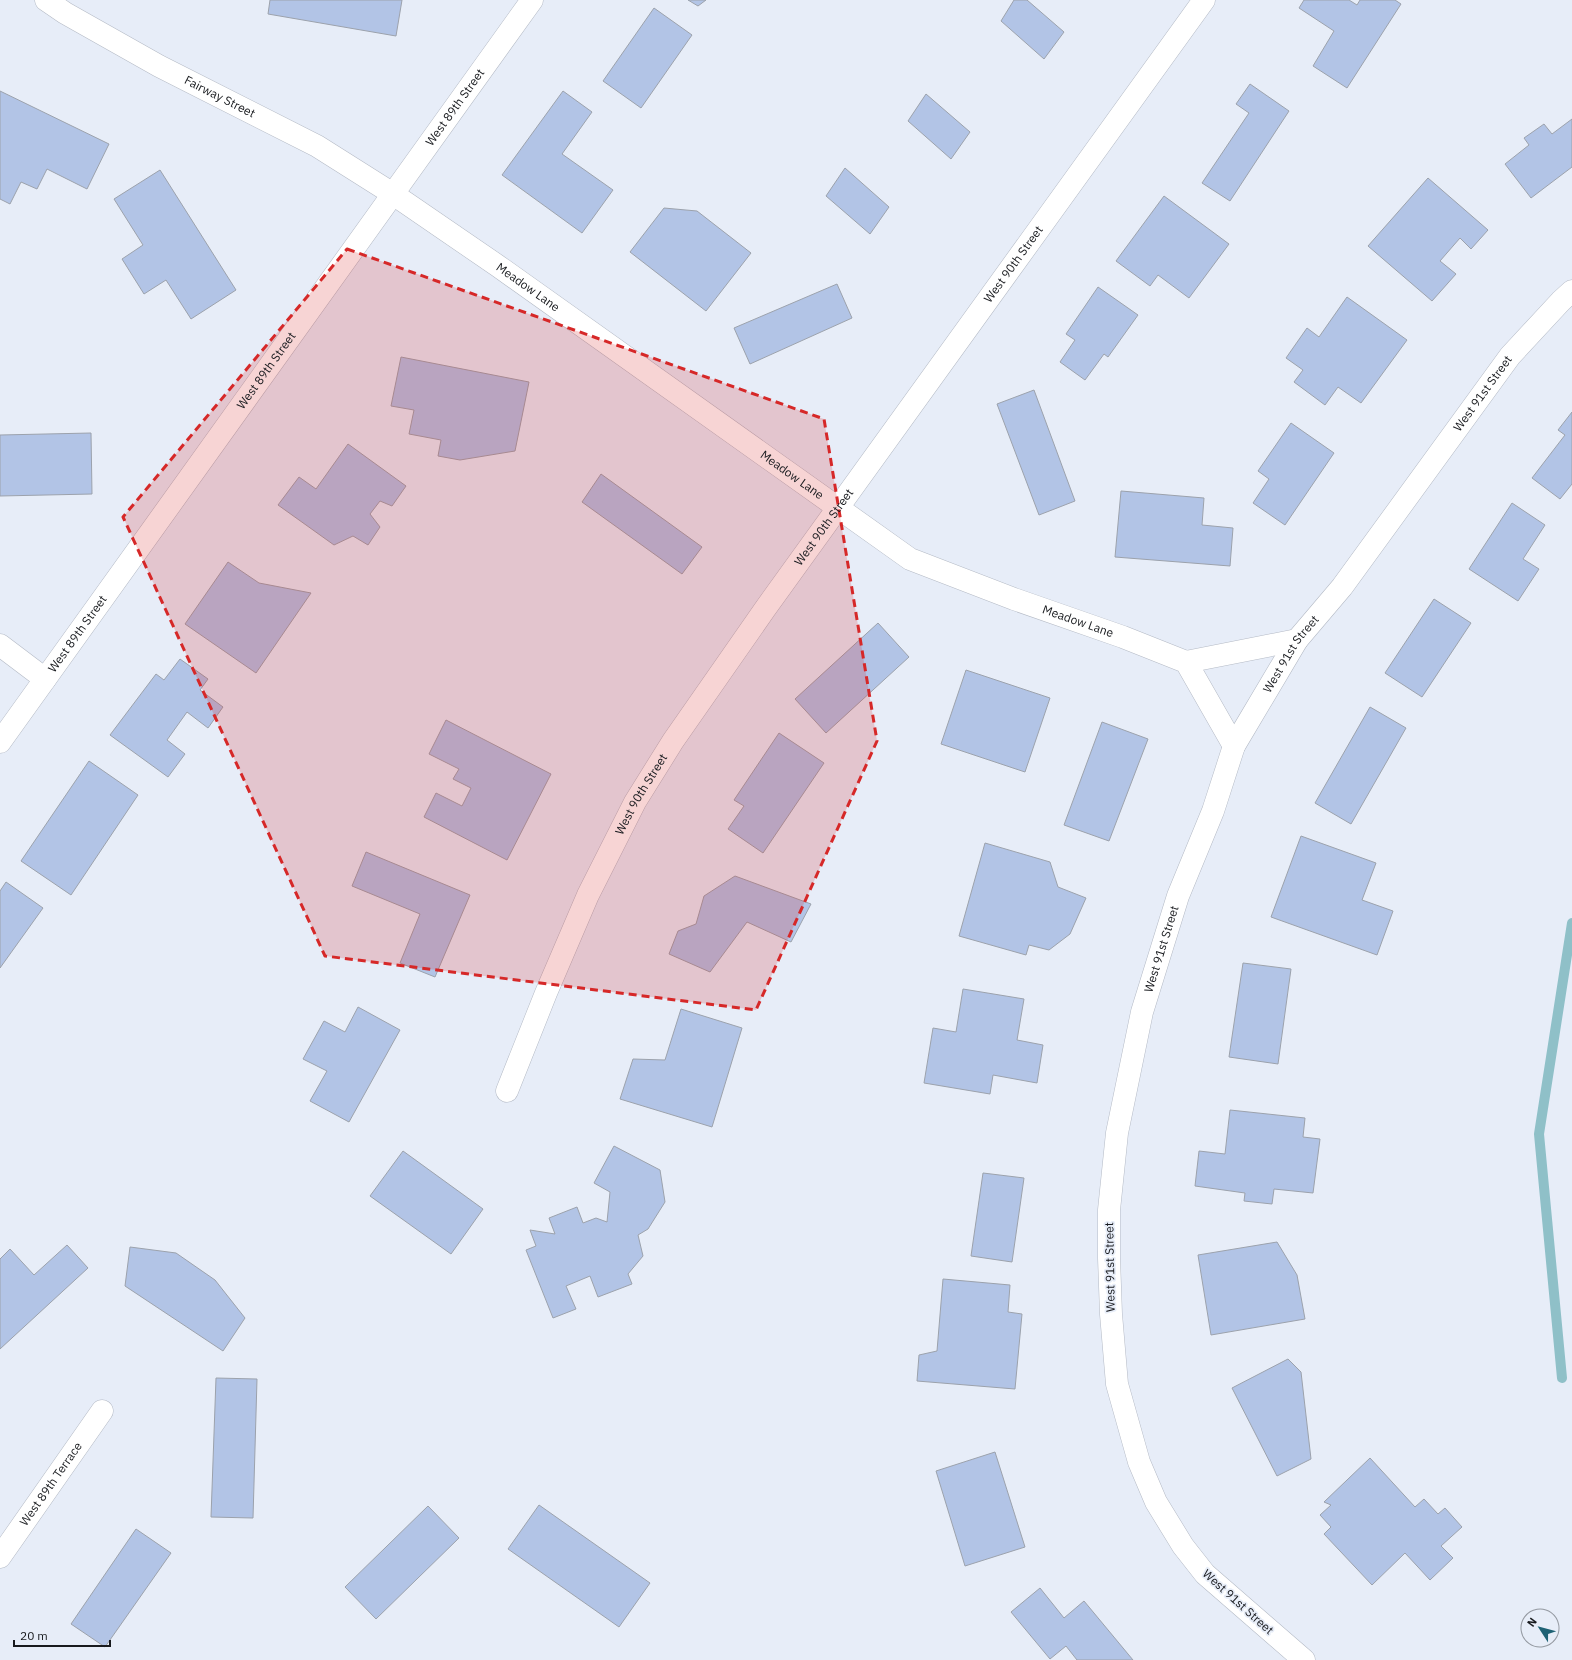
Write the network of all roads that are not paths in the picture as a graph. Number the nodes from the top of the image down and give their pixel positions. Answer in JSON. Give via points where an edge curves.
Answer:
{"nodes":[{"id":1,"x":46,"y":0,"type":"edge"},
{"id":2,"x":532,"y":0,"type":"edge"},
{"id":3,"x":1204,"y":0,"type":"edge"},
{"id":4,"x":393,"y":194,"type":"junction"},
{"id":5,"x":1572,"y":291,"type":"edge"},
{"id":6,"x":838,"y":508,"type":"junction"},
{"id":7,"x":1297,"y":640,"type":"junction"},
{"id":8,"x":0,"y":645,"type":"edge"},
{"id":9,"x":1186,"y":662,"type":"junction"},
{"id":10,"x":45,"y":679,"type":"junction"},
{"id":11,"x":0,"y":742,"type":"edge"},
{"id":12,"x":1234,"y":746,"type":"junction"},
{"id":13,"x":507,"y":1091,"type":"dead end"},
{"id":14,"x":102,"y":1411,"type":"dead end"},
{"id":15,"x":0,"y":1556,"type":"edge"},
{"id":16,"x":1304,"y":1660,"type":"edge"}],
"edges":[{"from":1,"to":4,"type":"street","name":"Fairway Street","via":[[159,66],[317,146]]},
{"from":2,"to":4,"type":"street","name":"West 89th Street"},
{"from":3,"to":6,"type":"street","name":"West 90th Street"},
{"from":4,"to":6,"type":"street","name":"Meadow Lane"},
{"from":4,"to":10,"type":"street","name":"West 89th Street"},
{"from":5,"to":7,"type":"street","name":"West 91st Street","via":[[1510,356],[1342,586]]},
{"from":6,"to":9,"type":"street","name":"Meadow Lane","via":[[910,559]]},
{"from":6,"to":13,"type":"street","name":"West 90th Street","via":[[673,741],[635,802],[588,895]]},
{"from":7,"to":9,"type":"street"},
{"from":7,"to":12,"type":"street","name":"West 91st Street"},
{"from":8,"to":10,"type":"street"},
{"from":9,"to":12,"type":"street"},
{"from":10,"to":11,"type":"street","name":"West 89th Street"},
{"from":12,"to":16,"type":"street","name":"West 91st Street","via":[[1212,811],[1178,896],[1142,1012],[1116,1140],[1109,1210],[1111,1314],[1118,1384],[1139,1462],[1156,1502],[1183,1546],[1205,1574]]},
{"from":14,"to":15,"type":"street","name":"West 89th Terrace"}]}
